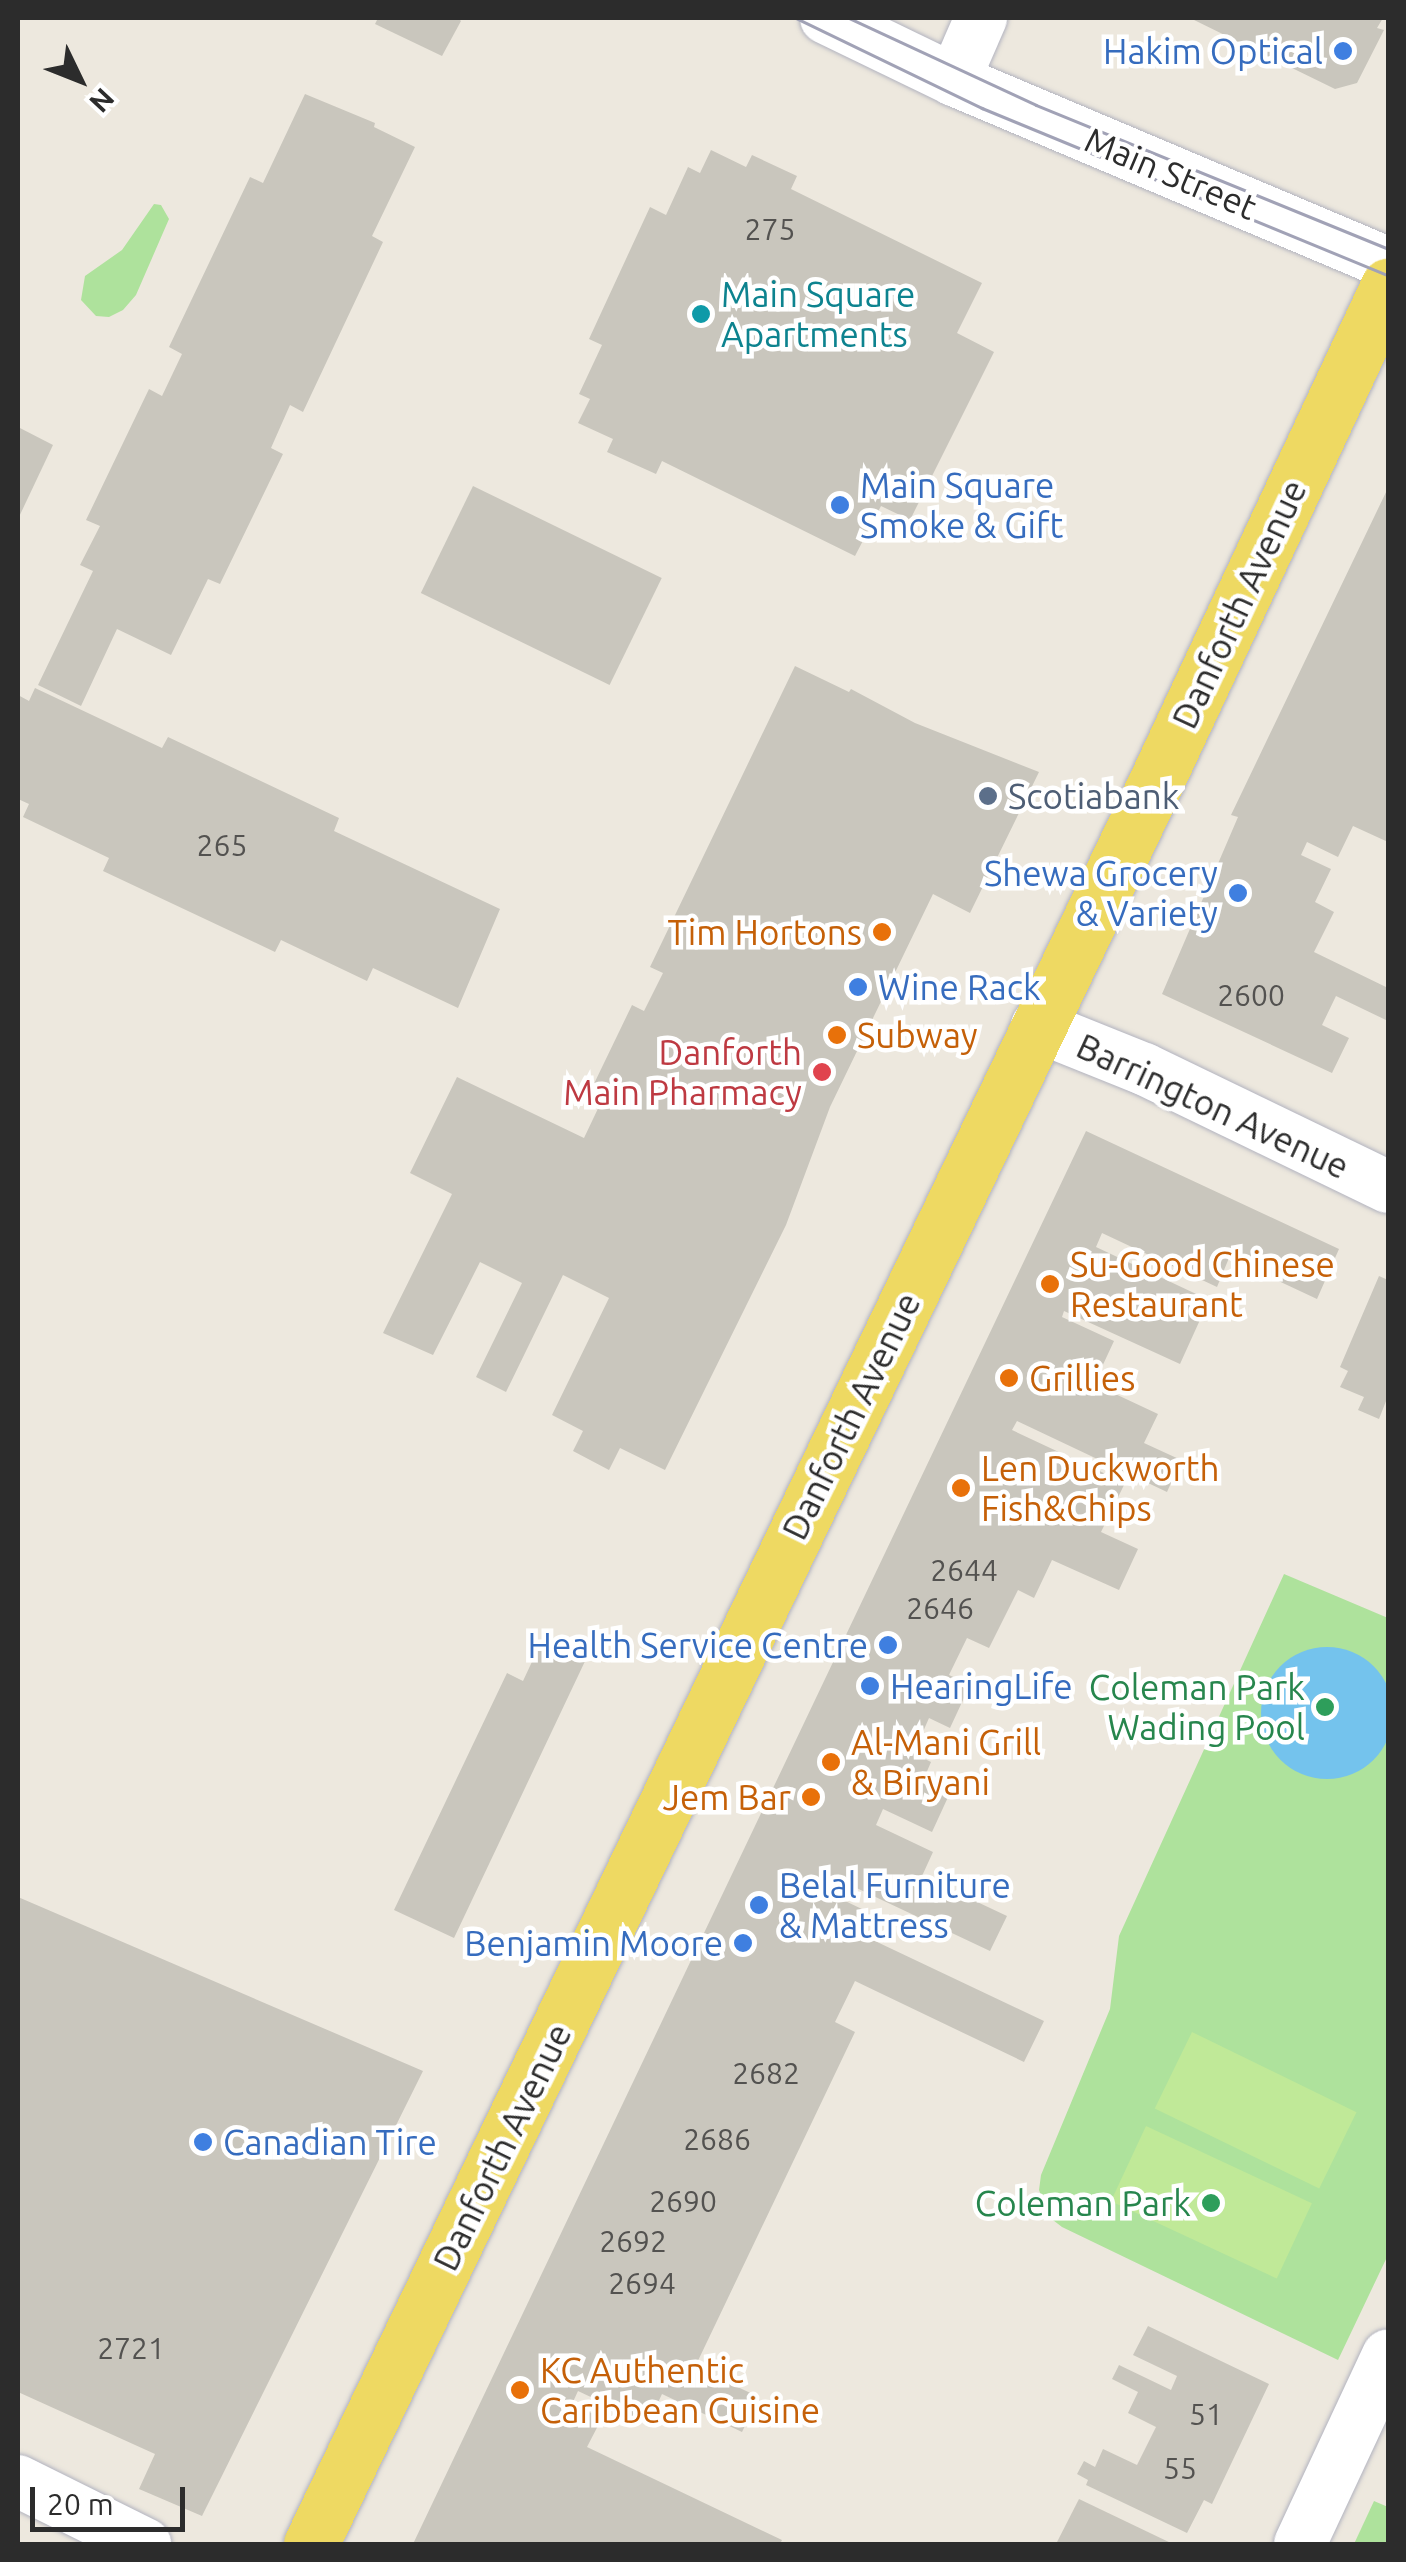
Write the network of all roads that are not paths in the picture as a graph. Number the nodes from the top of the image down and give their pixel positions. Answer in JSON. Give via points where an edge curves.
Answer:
{"nodes":[{"id":1,"x":826,"y":18,"type":"edge"},
{"id":2,"x":982,"y":18,"type":"edge"},
{"id":3,"x":954,"y":80,"type":"junction"},
{"id":4,"x":1388,"y":263,"type":"edge"},
{"id":5,"x":1388,"y":286,"type":"edge"},
{"id":6,"x":1038,"y":1026,"type":"junction"},
{"id":7,"x":1388,"y":1188,"type":"edge"},
{"id":8,"x":1388,"y":2355,"type":"edge"},
{"id":9,"x":18,"y":2481,"type":"edge"},
{"id":10,"x":145,"y":2544,"type":"edge"},
{"id":11,"x":310,"y":2544,"type":"edge"},
{"id":12,"x":1300,"y":2544,"type":"edge"}],
"edges":[{"from":1,"to":3,"type":"street","name":"Main Street"},
{"from":2,"to":3,"type":"street"},
{"from":3,"to":4,"type":"street","name":"Main Street"},
{"from":5,"to":6,"type":"main road","name":"Danforth Avenue"},
{"from":6,"to":7,"type":"street","name":"Barrington Avenue","via":[[1144,1069]]},
{"from":6,"to":11,"type":"main road","name":"Danforth Avenue"},
{"from":8,"to":12,"type":"street"},
{"from":9,"to":10,"type":"street"}]}
